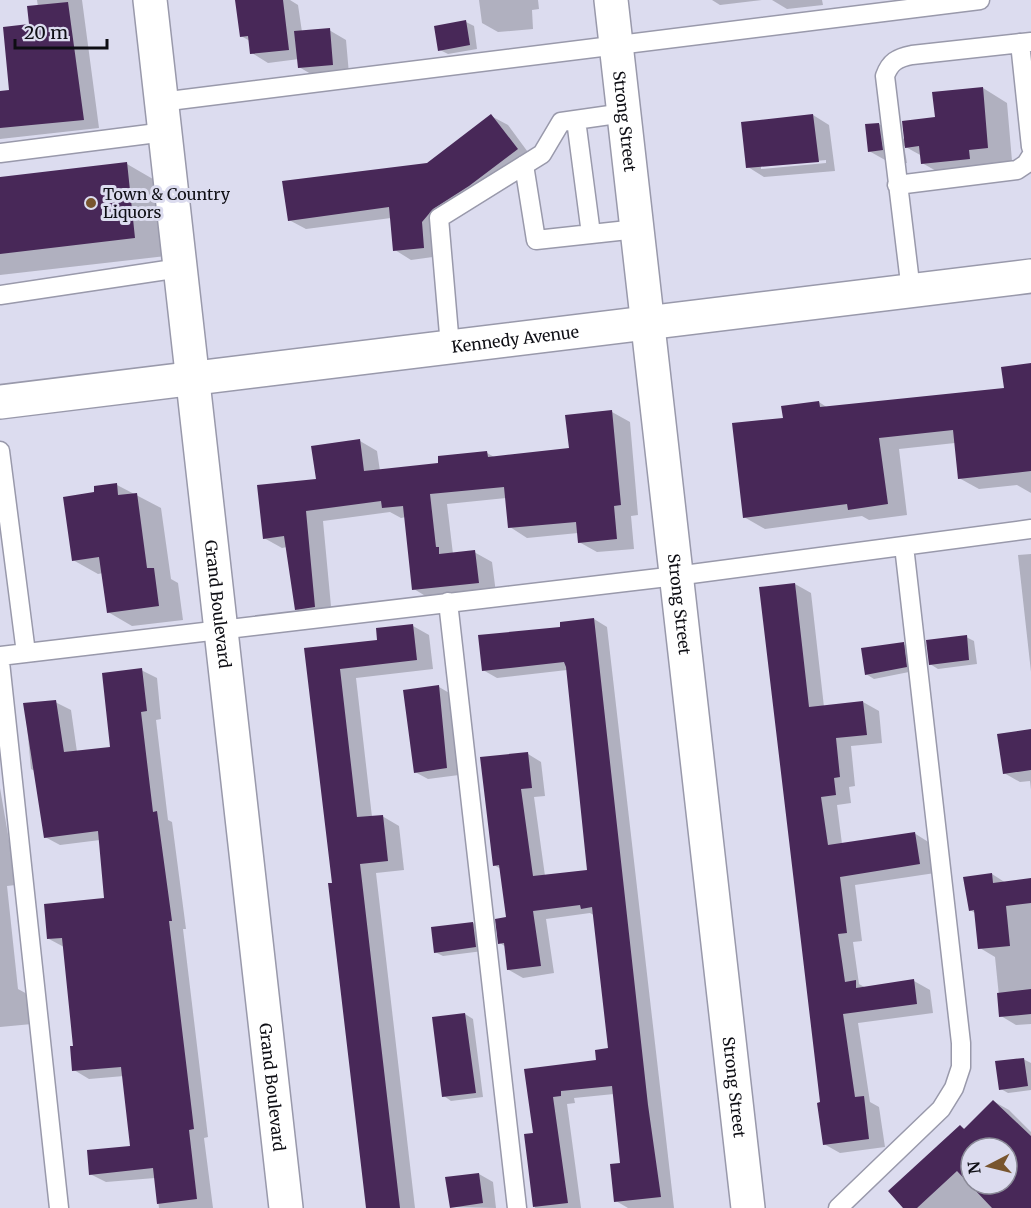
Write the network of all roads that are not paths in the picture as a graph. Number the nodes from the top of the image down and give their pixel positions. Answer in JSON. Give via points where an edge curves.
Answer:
{"nodes":[{"id":1,"x":150,"y":0,"type":"edge"},
{"id":2,"x":611,"y":0,"type":"edge"},
{"id":3,"x":980,"y":0,"type":"edge"},
{"id":4,"x":1026,"y":43,"type":"edge"},
{"id":5,"x":616,"y":44,"type":"junction"},
{"id":6,"x":624,"y":113,"type":"junction"},
{"id":7,"x":163,"y":117,"type":"junction"},
{"id":8,"x":576,"y":120,"type":"junction"},
{"id":9,"x":1031,"y":147,"type":"edge"},
{"id":10,"x":0,"y":153,"type":"edge"},
{"id":11,"x":1031,"y":156,"type":"edge"},
{"id":12,"x":524,"y":165,"type":"junction"},
{"id":13,"x":897,"y":185,"type":"junction"},
{"id":14,"x":637,"y":229,"type":"junction"},
{"id":15,"x":591,"y":234,"type":"junction"},
{"id":16,"x":180,"y":268,"type":"junction"},
{"id":17,"x":1031,"y":276,"type":"edge"},
{"id":18,"x":911,"y":291,"type":"junction"},
{"id":19,"x":0,"y":295,"type":"edge"},
{"id":20,"x":648,"y":322,"type":"junction"},
{"id":21,"x":450,"y":346,"type":"junction"},
{"id":22,"x":193,"y":378,"type":"junction"},
{"id":23,"x":0,"y":402,"type":"edge"},
{"id":24,"x":0,"y":452,"type":"edge"},
{"id":25,"x":1031,"y":529,"type":"edge"},
{"id":26,"x":904,"y":546,"type":"junction"},
{"id":27,"x":676,"y":576,"type":"junction"},
{"id":28,"x":448,"y":602,"type":"junction"},
{"id":29,"x":221,"y":628,"type":"junction"},
{"id":30,"x":26,"y":652,"type":"junction"},
{"id":31,"x":0,"y":656,"type":"edge"},
{"id":32,"x":0,"y":662,"type":"edge"},
{"id":33,"x":59,"y":1208,"type":"edge"},
{"id":34,"x":286,"y":1208,"type":"edge"},
{"id":35,"x":517,"y":1208,"type":"edge"},
{"id":36,"x":748,"y":1208,"type":"edge"},
{"id":37,"x":838,"y":1208,"type":"edge"}],
"edges":[{"from":1,"to":7,"type":"street","name":"Grand Boulevard"},
{"from":2,"to":5,"type":"street","name":"Strong Street"},
{"from":3,"to":5,"type":"lane"},
{"from":4,"to":9,"type":"lane"},
{"from":4,"to":13,"type":"lane","via":[[899,57],[889,65],[885,76]]},
{"from":5,"to":6,"type":"street","name":"Strong Street"},
{"from":5,"to":7,"type":"lane"},
{"from":6,"to":8,"type":"lane"},
{"from":6,"to":14,"type":"street","name":"Strong Street"},
{"from":7,"to":10,"type":"lane"},
{"from":7,"to":16,"type":"street","name":"Grand Boulevard"},
{"from":8,"to":12,"type":"lane","via":[[561,122],[542,154]]},
{"from":8,"to":15,"type":"lane"},
{"from":11,"to":13,"type":"lane","via":[[1017,170]]},
{"from":12,"to":15,"type":"lane","via":[[536,240]]},
{"from":12,"to":21,"type":"lane","via":[[439,218]]},
{"from":13,"to":18,"type":"lane"},
{"from":14,"to":15,"type":"lane"},
{"from":14,"to":20,"type":"street","name":"Strong Street"},
{"from":16,"to":19,"type":"lane"},
{"from":16,"to":22,"type":"street","name":"Grand Boulevard"},
{"from":17,"to":18,"type":"street","name":"Kennedy Avenue"},
{"from":18,"to":20,"type":"street","name":"Kennedy Avenue"},
{"from":20,"to":21,"type":"street","name":"Kennedy Avenue"},
{"from":20,"to":27,"type":"street","name":"Strong Street"},
{"from":21,"to":22,"type":"street","name":"Kennedy Avenue"},
{"from":22,"to":23,"type":"street","name":"Kennedy Avenue"},
{"from":22,"to":29,"type":"street","name":"Grand Boulevard"},
{"from":24,"to":30,"type":"lane"},
{"from":25,"to":26,"type":"lane"},
{"from":26,"to":27,"type":"lane"},
{"from":26,"to":37,"type":"lane","via":[[961,1067],[941,1109]]},
{"from":27,"to":28,"type":"lane"},
{"from":27,"to":36,"type":"street","name":"Strong Street"},
{"from":28,"to":29,"type":"lane"},
{"from":28,"to":35,"type":"lane"},
{"from":29,"to":30,"type":"lane"},
{"from":29,"to":34,"type":"street","name":"Grand Boulevard"},
{"from":30,"to":31,"type":"lane"},
{"from":32,"to":33,"type":"lane"}]}
